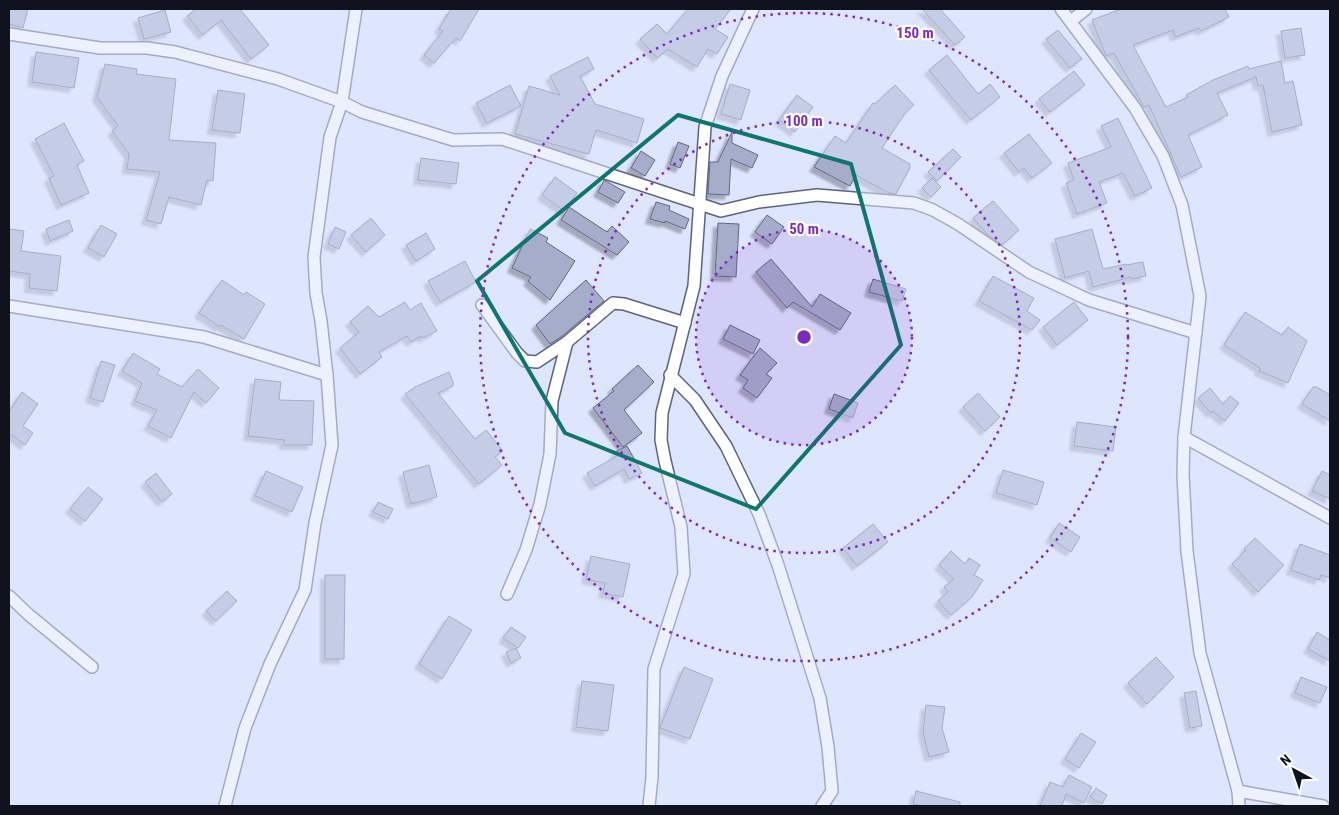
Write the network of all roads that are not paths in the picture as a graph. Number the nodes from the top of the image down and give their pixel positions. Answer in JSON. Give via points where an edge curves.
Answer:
{"nodes":[{"id":1,"x":356,"y":9,"type":"edge"},
{"id":2,"x":753,"y":9,"type":"edge"},
{"id":3,"x":1061,"y":9,"type":"edge"},
{"id":4,"x":1086,"y":9,"type":"edge"},
{"id":5,"x":1071,"y":21,"type":"junction"},
{"id":6,"x":9,"y":34,"type":"edge"},
{"id":7,"x":342,"y":102,"type":"junction"},
{"id":8,"x":698,"y":205,"type":"junction"},
{"id":9,"x":482,"y":305,"type":"dead end"},
{"id":10,"x":9,"y":306,"type":"edge"},
{"id":11,"x":685,"y":323,"type":"junction"},
{"id":12,"x":1196,"y":333,"type":"junction"},
{"id":13,"x":567,"y":342,"type":"junction"},
{"id":14,"x":327,"y":375,"type":"junction"},
{"id":15,"x":670,"y":375,"type":"junction"},
{"id":16,"x":1184,"y":437,"type":"junction"},
{"id":17,"x":1330,"y":518,"type":"edge"},
{"id":18,"x":507,"y":594,"type":"dead end"},
{"id":19,"x":9,"y":596,"type":"edge"},
{"id":20,"x":92,"y":667,"type":"dead end"},
{"id":21,"x":1238,"y":791,"type":"junction"},
{"id":22,"x":225,"y":806,"type":"edge"},
{"id":23,"x":649,"y":806,"type":"edge"},
{"id":24,"x":822,"y":806,"type":"edge"},
{"id":25,"x":1239,"y":806,"type":"edge"},
{"id":26,"x":1323,"y":806,"type":"edge"}],
"edges":[{"from":1,"to":7,"type":"street"},
{"from":2,"to":8,"type":"street","via":[[722,76],[705,127]]},
{"from":3,"to":5,"type":"street"},
{"from":4,"to":5,"type":"street"},
{"from":5,"to":12,"type":"street","via":[[1135,108],[1163,156],[1182,205],[1200,296]]},
{"from":6,"to":7,"type":"street","via":[[100,48],[147,48],[175,52],[278,79]]},
{"from":7,"to":8,"type":"street","via":[[362,112],[453,140],[502,139]]},
{"from":7,"to":14,"type":"street","via":[[330,136],[314,257]]},
{"from":8,"to":11,"type":"street","via":[[694,286]]},
{"from":8,"to":12,"type":"street","via":[[722,211],[759,202],[817,195],[914,202],[958,224],[1029,272],[1089,300]]},
{"from":9,"to":13,"type":"street","via":[[525,361],[537,362]]},
{"from":10,"to":14,"type":"street","via":[[204,337]]},
{"from":11,"to":13,"type":"street","via":[[613,303]]},
{"from":11,"to":15,"type":"street"},
{"from":12,"to":16,"type":"street"},
{"from":13,"to":18,"type":"street","via":[[552,402],[550,454],[540,504],[526,550]]},
{"from":14,"to":22,"type":"street","via":[[332,445],[305,590],[270,664],[245,728]]},
{"from":15,"to":23,"type":"street","via":[[662,413],[661,440],[682,527],[684,574],[654,669]]},
{"from":15,"to":24,"type":"street","via":[[695,400],[726,446],[759,514],[778,565],[820,698],[832,791]]},
{"from":16,"to":17,"type":"street"},
{"from":16,"to":21,"type":"street","via":[[1188,551],[1200,653]]},
{"from":19,"to":20,"type":"street"},
{"from":21,"to":25,"type":"street"},
{"from":21,"to":26,"type":"street"}]}
